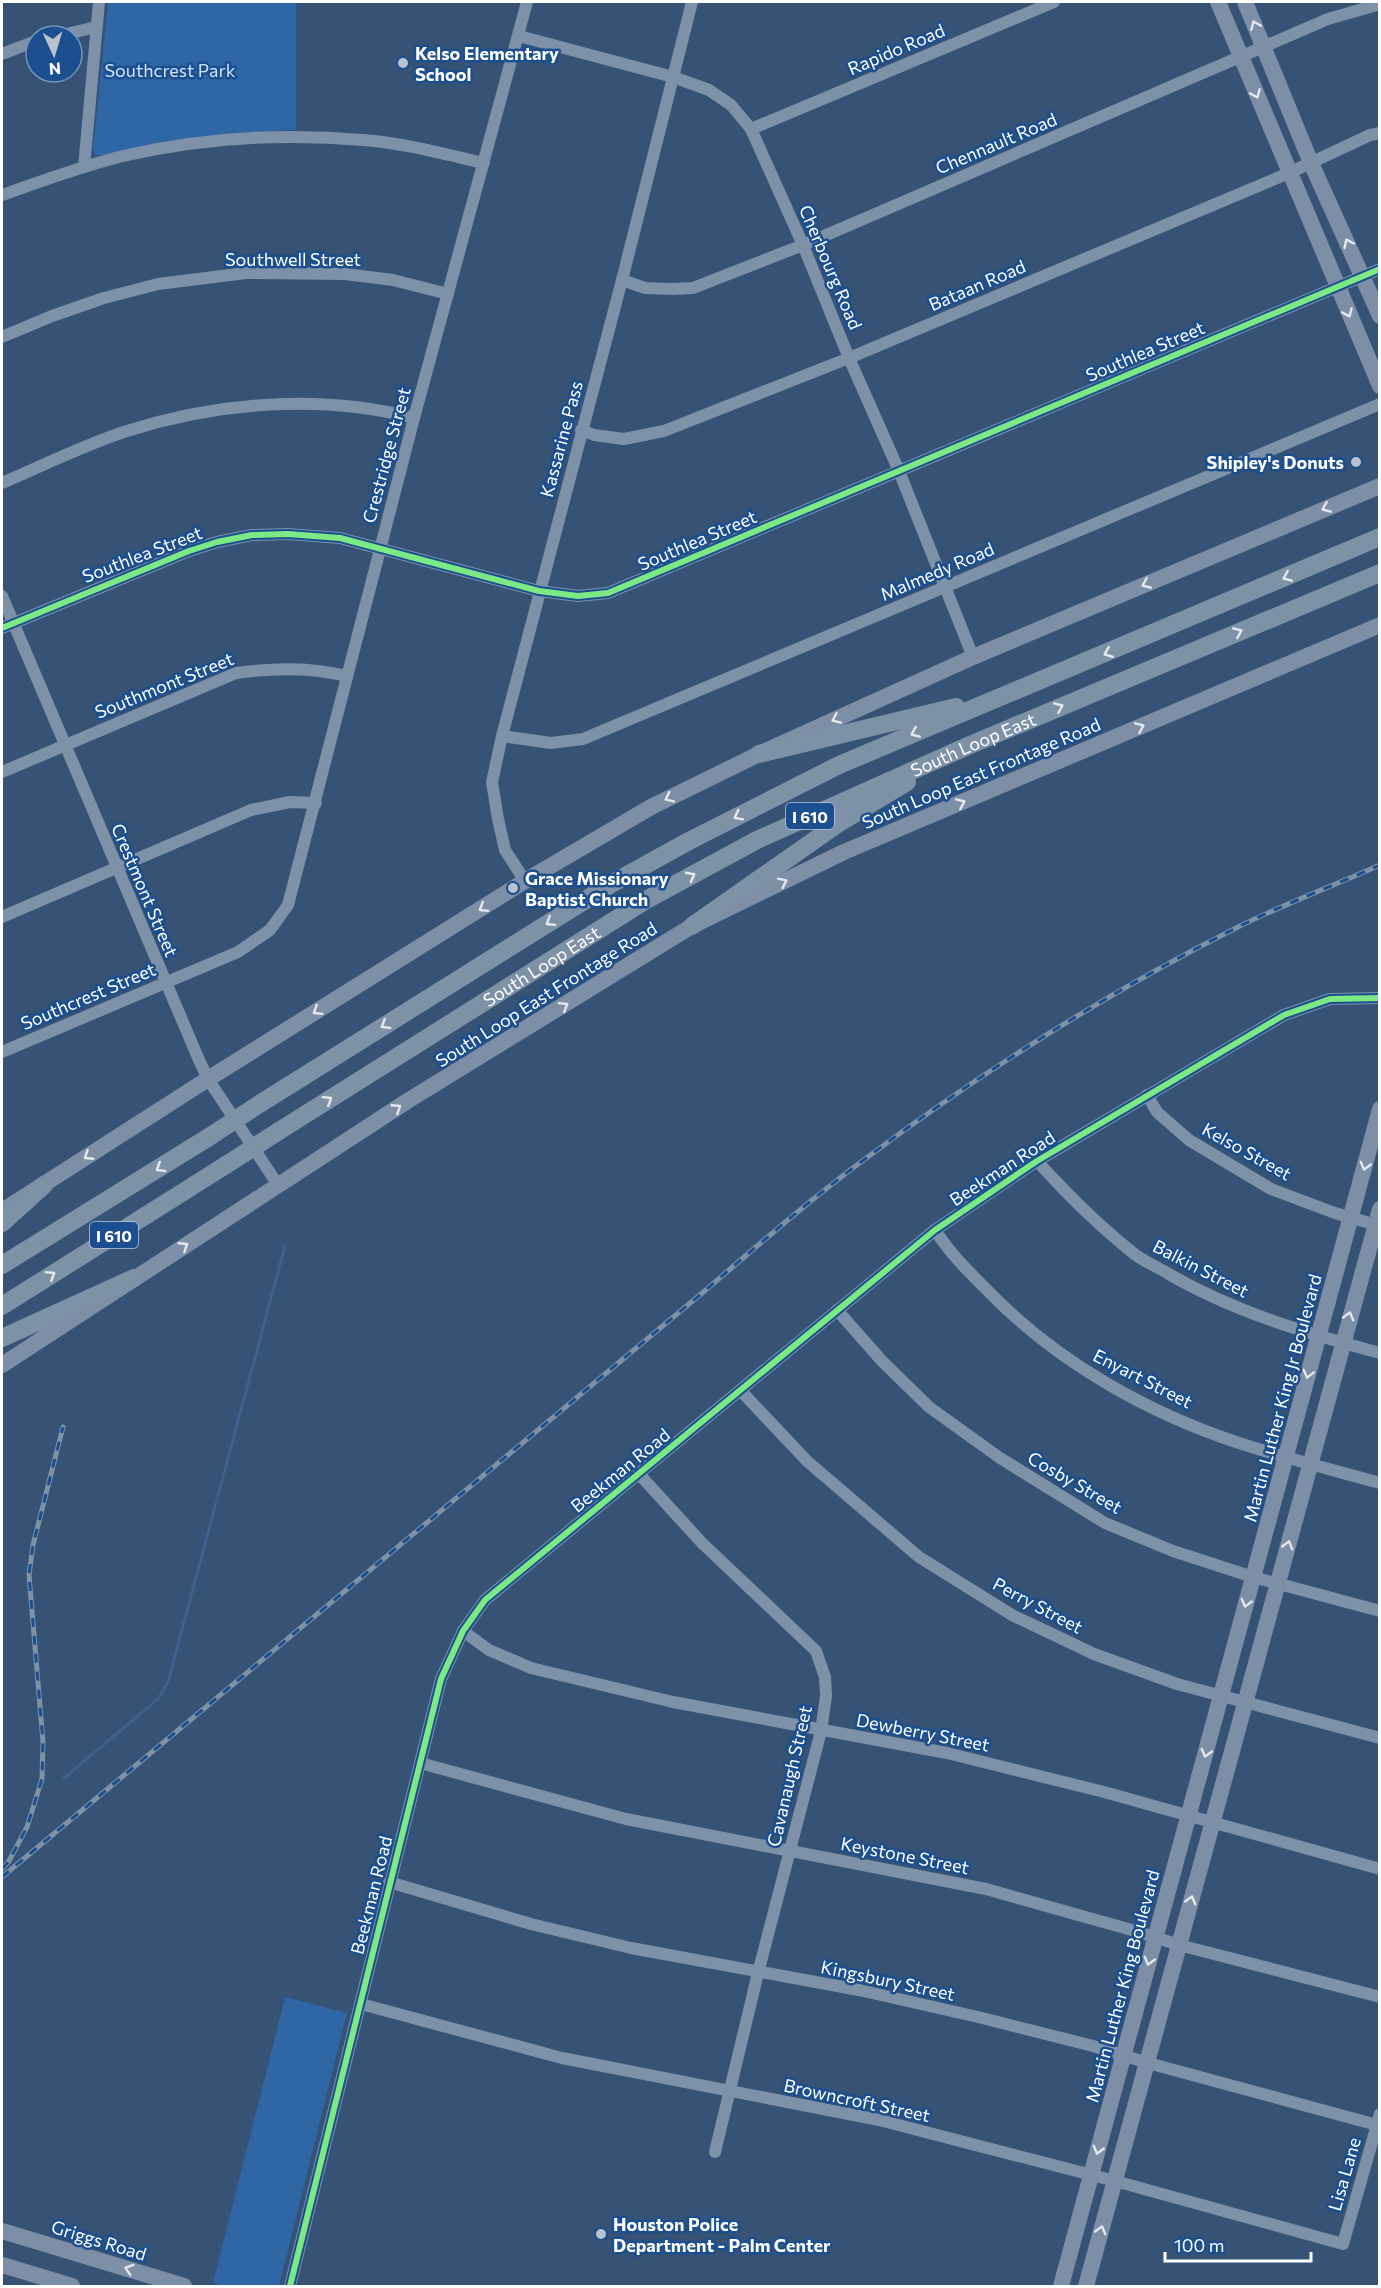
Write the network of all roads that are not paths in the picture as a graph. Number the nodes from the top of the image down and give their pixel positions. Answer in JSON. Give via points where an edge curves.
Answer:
{"nodes":[{"id":1,"x":99,"y":2,"type":"edge"},
{"id":2,"x":527,"y":2,"type":"edge"},
{"id":3,"x":692,"y":2,"type":"edge"},
{"id":4,"x":1054,"y":2,"type":"edge"},
{"id":5,"x":1218,"y":2,"type":"edge"},
{"id":6,"x":1245,"y":2,"type":"edge"},
{"id":7,"x":1380,"y":4,"type":"edge"},
{"id":8,"x":96,"y":27,"type":"junction"},
{"id":9,"x":84,"y":30,"type":"edge"},
{"id":10,"x":519,"y":36,"type":"junction"},
{"id":11,"x":24,"y":46,"type":"edge"},
{"id":12,"x":1264,"y":47,"type":"junction"},
{"id":13,"x":2,"y":54,"type":"edge"},
{"id":14,"x":1241,"y":57,"type":"junction"},
{"id":15,"x":673,"y":77,"type":"junction"},
{"id":16,"x":752,"y":129,"type":"junction"},
{"id":17,"x":1380,"y":133,"type":"edge"},
{"id":18,"x":1311,"y":163,"type":"junction"},
{"id":19,"x":484,"y":164,"type":"junction"},
{"id":20,"x":84,"y":167,"type":"junction"},
{"id":21,"x":1289,"y":173,"type":"junction"},
{"id":22,"x":2,"y":195,"type":"edge"},
{"id":23,"x":804,"y":245,"type":"junction"},
{"id":24,"x":1380,"y":269,"type":"edge"},
{"id":25,"x":1363,"y":276,"type":"junction"},
{"id":26,"x":622,"y":280,"type":"junction"},
{"id":27,"x":1336,"y":287,"type":"junction"},
{"id":28,"x":448,"y":294,"type":"junction"},
{"id":29,"x":1380,"y":316,"type":"edge"},
{"id":30,"x":2,"y":337,"type":"edge"},
{"id":31,"x":849,"y":358,"type":"junction"},
{"id":32,"x":1380,"y":386,"type":"edge"},
{"id":33,"x":1380,"y":404,"type":"edge"},
{"id":34,"x":414,"y":418,"type":"junction"},
{"id":35,"x":581,"y":430,"type":"junction"},
{"id":36,"x":899,"y":471,"type":"junction"},
{"id":37,"x":2,"y":483,"type":"edge"},
{"id":38,"x":1377,"y":488,"type":"edge"},
{"id":39,"x":1380,"y":537,"type":"edge"},
{"id":40,"x":380,"y":548,"type":"junction"},
{"id":41,"x":1380,"y":573,"type":"edge"},
{"id":42,"x":946,"y":586,"type":"junction"},
{"id":43,"x":540,"y":591,"type":"junction"},
{"id":44,"x":2,"y":596,"type":"edge"},
{"id":45,"x":1380,"y":619,"type":"edge"},
{"id":46,"x":1380,"y":625,"type":"edge"},
{"id":47,"x":7,"y":626,"type":"edge"},
{"id":48,"x":1328,"y":647,"type":"junction"},
{"id":49,"x":973,"y":657,"type":"junction"},
{"id":50,"x":347,"y":676,"type":"junction"},
{"id":51,"x":1007,"y":694,"type":"junction"},
{"id":52,"x":502,"y":736,"type":"junction"},
{"id":53,"x":969,"y":745,"type":"junction"},
{"id":54,"x":64,"y":746,"type":"junction"},
{"id":55,"x":759,"y":754,"type":"junction"},
{"id":56,"x":2,"y":772,"type":"edge"},
{"id":57,"x":316,"y":803,"type":"junction"},
{"id":58,"x":117,"y":868,"type":"junction"},
{"id":59,"x":525,"y":881,"type":"junction"},
{"id":60,"x":2,"y":917,"type":"edge"},
{"id":61,"x":692,"y":926,"type":"junction"},
{"id":62,"x":254,"y":941,"type":"joint"},
{"id":63,"x":164,"y":983,"type":"junction"},
{"id":64,"x":1380,"y":998,"type":"edge"},
{"id":65,"x":2,"y":1052,"type":"edge"},
{"id":66,"x":208,"y":1079,"type":"junction"},
{"id":67,"x":1147,"y":1095,"type":"junction"},
{"id":68,"x":1380,"y":1109,"type":"edge"},
{"id":69,"x":1037,"y":1161,"type":"junction"},
{"id":70,"x":44,"y":1185,"type":"junction"},
{"id":71,"x":278,"y":1185,"type":"junction"},
{"id":72,"x":2,"y":1211,"type":"edge"},
{"id":73,"x":1351,"y":1218,"type":"junction"},
{"id":74,"x":1378,"y":1220,"type":"edge"},
{"id":75,"x":2,"y":1223,"type":"edge"},
{"id":76,"x":935,"y":1230,"type":"junction"},
{"id":77,"x":2,"y":1265,"type":"edge"},
{"id":78,"x":134,"y":1278,"type":"junction"},
{"id":79,"x":2,"y":1306,"type":"edge"},
{"id":80,"x":837,"y":1310,"type":"junction"},
{"id":81,"x":1318,"y":1335,"type":"junction"},
{"id":82,"x":2,"y":1338,"type":"edge"},
{"id":83,"x":1342,"y":1342,"type":"junction"},
{"id":84,"x":1380,"y":1353,"type":"edge"},
{"id":85,"x":2,"y":1365,"type":"edge"},
{"id":86,"x":741,"y":1391,"type":"junction"},
{"id":87,"x":1287,"y":1456,"type":"junction"},
{"id":88,"x":1310,"y":1463,"type":"junction"},
{"id":89,"x":639,"y":1474,"type":"junction"},
{"id":90,"x":1380,"y":1483,"type":"edge"},
{"id":91,"x":1253,"y":1578,"type":"junction"},
{"id":92,"x":1277,"y":1584,"type":"junction"},
{"id":93,"x":1380,"y":1611,"type":"edge"},
{"id":94,"x":463,"y":1631,"type":"junction"},
{"id":95,"x":1221,"y":1696,"type":"junction"},
{"id":96,"x":1244,"y":1703,"type":"junction"},
{"id":97,"x":821,"y":1731,"type":"junction"},
{"id":98,"x":1380,"y":1738,"type":"edge"},
{"id":99,"x":420,"y":1763,"type":"junction"},
{"id":100,"x":1190,"y":1815,"type":"junction"},
{"id":101,"x":1212,"y":1822,"type":"junction"},
{"id":102,"x":790,"y":1852,"type":"junction"},
{"id":103,"x":1380,"y":1869,"type":"edge"},
{"id":104,"x":389,"y":1882,"type":"junction"},
{"id":105,"x":1156,"y":1937,"type":"junction"},
{"id":106,"x":1179,"y":1945,"type":"junction"},
{"id":107,"x":758,"y":1973,"type":"junction"},
{"id":108,"x":1380,"y":1997,"type":"edge"},
{"id":109,"x":361,"y":2004,"type":"junction"},
{"id":110,"x":1123,"y":2055,"type":"junction"},
{"id":111,"x":1148,"y":2063,"type":"junction"},
{"id":112,"x":730,"y":2092,"type":"junction"},
{"id":113,"x":1378,"y":2120,"type":"edge"},
{"id":114,"x":715,"y":2152,"type":"dead end"},
{"id":115,"x":1091,"y":2176,"type":"junction"},
{"id":116,"x":1115,"y":2181,"type":"junction"},
{"id":117,"x":2,"y":2231,"type":"edge"},
{"id":118,"x":1343,"y":2244,"type":"joint"},
{"id":119,"x":2,"y":2265,"type":"edge"},
{"id":120,"x":72,"y":2286,"type":"edge"},
{"id":121,"x":184,"y":2286,"type":"edge"},
{"id":122,"x":290,"y":2286,"type":"edge"},
{"id":123,"x":1061,"y":2286,"type":"edge"},
{"id":124,"x":1086,"y":2286,"type":"edge"}],
"edges":[{"from":1,"to":8,"type":"street"},
{"from":2,"to":10,"type":"street","name":"Crestridge Street"},
{"from":3,"to":15,"type":"street","name":"Kassarine Pass"},
{"from":4,"to":16,"type":"street","name":"Rapido Road"},
{"from":5,"to":14,"type":"main road"},
{"from":12,"to":6,"type":"main road","one_way":true},
{"from":7,"to":12,"type":"street","name":"Chennault Road","via":[[1328,19]]},
{"from":8,"to":9,"type":"street"},
{"from":8,"to":20,"type":"street"},
{"from":10,"to":15,"type":"street","name":"Cherbourg Road"},
{"from":10,"to":19,"type":"street","name":"Crestridge Street"},
{"from":11,"to":13,"type":"street"},
{"from":12,"to":14,"type":"street","name":"Chennault Road"},
{"from":12,"to":18,"type":"main road"},
{"from":14,"to":21,"type":"main road","one_way":true},
{"from":14,"to":23,"type":"street","name":"Chennault Road"},
{"from":15,"to":16,"type":"street","name":"Cherbourg Road","via":[[717,95]]},
{"from":15,"to":26,"type":"street","name":"Kassarine Pass"},
{"from":16,"to":23,"type":"street","name":"Cherbourg Road"},
{"from":17,"to":18,"type":"street","name":"Bataan Road"},
{"from":18,"to":21,"type":"street","name":"Bataan Road"},
{"from":25,"to":18,"type":"main road","one_way":true},
{"from":19,"to":20,"type":"street","via":[[364,140],[300,137],[182,144]]},
{"from":19,"to":28,"type":"street","name":"Crestridge Street"},
{"from":20,"to":22,"type":"street"},
{"from":21,"to":27,"type":"main road"},
{"from":21,"to":31,"type":"street","name":"Bataan Road"},
{"from":23,"to":26,"type":"street","name":"Chennault Road","via":[[693,288],[645,288]]},
{"from":23,"to":31,"type":"street","name":"Cherbourg Road"},
{"from":24,"to":25,"type":"street","name":"Southlea Street"},
{"from":25,"to":27,"type":"street","name":"Southlea Street"},
{"from":25,"to":29,"type":"main road"},
{"from":26,"to":35,"type":"street","name":"Kassarine Pass"},
{"from":27,"to":32,"type":"main road","one_way":true},
{"from":27,"to":36,"type":"street","name":"Southlea Street"},
{"from":28,"to":30,"type":"street","name":"Southwell Street","via":[[393,279],[345,274],[246,273],[158,284],[104,298]]},
{"from":28,"to":34,"type":"street","name":"Crestridge Street"},
{"from":31,"to":35,"type":"street","name":"Bataan Road","via":[[664,431],[624,439]]},
{"from":31,"to":36,"type":"street","name":"Cherbourg Road"},
{"from":33,"to":42,"type":"street","name":"Malmedy Road"},
{"from":34,"to":37,"type":"street","via":[[388,411],[308,405],[264,404],[199,411],[126,431]]},
{"from":34,"to":40,"type":"street","name":"Crestridge Street"},
{"from":35,"to":43,"type":"street","name":"Kassarine Pass"},
{"from":36,"to":42,"type":"street","name":"Cherbourg Road"},
{"from":36,"to":43,"type":"street","name":"Southlea Street","via":[[608,593],[578,596]]},
{"from":38,"to":49,"type":"main road","one_way":true},
{"from":39,"to":51,"type":"highway","name":"South Loop East","number":"I 610","one_way":true},
{"from":40,"to":43,"type":"street","name":"Southlea Street"},
{"from":40,"to":47,"type":"street","name":"Southlea Street","via":[[339,538],[288,534],[252,535],[217,542]]},
{"from":40,"to":50,"type":"street","name":"Crestridge Street"},
{"from":53,"to":41,"type":"highway","name":"South Loop East","number":"I 610","one_way":true},
{"from":42,"to":49,"type":"street","name":"Cherbourg Road"},
{"from":42,"to":52,"type":"street","name":"Malmedy Road","via":[[583,739],[551,743]]},
{"from":43,"to":52,"type":"street","name":"Kassarine Pass"},
{"from":44,"to":47,"type":"street","name":"Crestmont Street"},
{"from":45,"to":48,"type":"main road","via":[[1345,634]]},
{"from":46,"to":48,"type":"main road","name":"South Loop East Frontage Road"},
{"from":47,"to":54,"type":"street","name":"Crestmont Street"},
{"from":61,"to":48,"type":"main road","name":"South Loop East Frontage Road","one_way":true,"via":[[844,852]]},
{"from":49,"to":55,"type":"main road","one_way":true},
{"from":50,"to":54,"type":"street","name":"Southmont Street","via":[[278,667],[236,673]]},
{"from":50,"to":57,"type":"street","name":"Crestridge Street"},
{"from":51,"to":55,"type":"highway"},
{"from":51,"to":77,"type":"highway","name":"South Loop East","number":"I 610","one_way":true,"bridge":true,"via":[[839,765],[611,884]]},
{"from":52,"to":59,"type":"street","name":"Kassarine Pass","via":[[492,782],[505,850]]},
{"from":53,"to":61,"type":"highway","via":[[839,823]]},
{"from":79,"to":53,"type":"highway","name":"South Loop East","number":"I 610","one_way":true,"bridge":true,"via":[[648,899],[757,840]]},
{"from":54,"to":56,"type":"street","name":"Southmont Street"},
{"from":54,"to":58,"type":"street","name":"Crestmont Street"},
{"from":55,"to":59,"type":"main road","one_way":true,"via":[[651,807]]},
{"from":57,"to":58,"type":"street","via":[[290,802],[251,810]]},
{"from":57,"to":62,"type":"street","name":"Crestridge Street","via":[[288,905],[270,930]]},
{"from":58,"to":60,"type":"street"},
{"from":58,"to":63,"type":"street","name":"Crestmont Street"},
{"from":59,"to":66,"type":"main road","one_way":true},
{"from":71,"to":61,"type":"main road","name":"South Loop East Frontage Road","one_way":true},
{"from":62,"to":63,"type":"street","name":"Southcrest Street","via":[[238,952]]},
{"from":63,"to":65,"type":"street","name":"Southcrest Street"},
{"from":63,"to":66,"type":"street","name":"Crestmont Street"},
{"from":64,"to":67,"type":"street","name":"Beekman Road","via":[[1330,999],[1284,1015]]},
{"from":66,"to":70,"type":"main road","one_way":true},
{"from":66,"to":71,"type":"street","name":"Crestmont Street"},
{"from":67,"to":69,"type":"street","name":"Beekman Road"},
{"from":67,"to":73,"type":"street","name":"Kelso Street","via":[[1157,1112],[1189,1140],[1270,1188]]},
{"from":68,"to":73,"type":"main road","name":"Martin Luther King Jr Boulevard","one_way":true},
{"from":69,"to":76,"type":"street","name":"Beekman Road"},
{"from":69,"to":81,"type":"street","name":"Balkin Street","via":[[1133,1253],[1228,1304]]},
{"from":70,"to":72,"type":"main road"},
{"from":70,"to":75,"type":"highway"},
{"from":78,"to":71,"type":"main road","name":"South Loop East Frontage Road","one_way":true},
{"from":73,"to":74,"type":"street","name":"Kelso Street"},
{"from":73,"to":81,"type":"main road","name":"Martin Luther King Jr Boulevard"},
{"from":83,"to":74,"type":"main road","one_way":true},
{"from":76,"to":80,"type":"street","name":"Beekman Road"},
{"from":76,"to":87,"type":"street","name":"Enyart Street","via":[[949,1252],[1016,1320],[1089,1374],[1166,1413],[1239,1443]]},
{"from":78,"to":82,"type":"highway"},
{"from":78,"to":85,"type":"main road","name":"South Loop East Frontage Road"},
{"from":80,"to":86,"type":"street","name":"Beekman Road"},
{"from":80,"to":91,"type":"street","name":"Cosby Street","via":[[929,1407],[999,1458],[1105,1523]]},
{"from":81,"to":83,"type":"street","name":"Balkin Street"},
{"from":81,"to":87,"type":"main road","name":"Martin Luther King Jr Boulevard","one_way":true},
{"from":83,"to":84,"type":"street","name":"Balkin Street"},
{"from":83,"to":88,"type":"main road"},
{"from":86,"to":89,"type":"street","name":"Beekman Road"},
{"from":86,"to":95,"type":"street","name":"Perry Street","via":[[807,1461],[919,1557],[1012,1615],[1094,1654]]},
{"from":87,"to":88,"type":"street","name":"Enyart Street"},
{"from":87,"to":91,"type":"main road","name":"Martin Luther King Jr Boulevard"},
{"from":88,"to":90,"type":"street","name":"Enyart Street"},
{"from":92,"to":88,"type":"main road","one_way":true},
{"from":89,"to":94,"type":"street","name":"Beekman Road","via":[[485,1600]]},
{"from":89,"to":97,"type":"street","name":"Cavanaugh Street","via":[[702,1543],[816,1651],[825,1677]]},
{"from":91,"to":92,"type":"street","name":"Cosby Street"},
{"from":91,"to":95,"type":"main road","name":"Martin Luther King Jr Boulevard","one_way":true},
{"from":92,"to":93,"type":"street","name":"Cosby Street"},
{"from":92,"to":96,"type":"main road"},
{"from":94,"to":97,"type":"street","name":"Dewberry Street","via":[[489,1650],[531,1668],[673,1702]]},
{"from":94,"to":99,"type":"street","name":"Beekman Road","via":[[441,1679]]},
{"from":95,"to":96,"type":"street","name":"Perry Street"},
{"from":95,"to":100,"type":"main road","name":"Martin Luther King Boulevard","one_way":true},
{"from":96,"to":98,"type":"street","name":"Perry Street"},
{"from":96,"to":101,"type":"main road"},
{"from":97,"to":100,"type":"street","name":"Dewberry Street","via":[[947,1753]]},
{"from":97,"to":102,"type":"street","name":"Cavanaugh Street"},
{"from":99,"to":102,"type":"street","name":"Keystone Street","via":[[626,1820]]},
{"from":99,"to":104,"type":"street","name":"Beekman Road"},
{"from":100,"to":101,"type":"street","name":"Dewberry Street"},
{"from":100,"to":105,"type":"main road","name":"Martin Luther King Boulevard"},
{"from":101,"to":103,"type":"street","name":"Dewberry Street"},
{"from":106,"to":101,"type":"main road","one_way":true},
{"from":102,"to":105,"type":"street","name":"Keystone Street","via":[[986,1889]]},
{"from":102,"to":107,"type":"street","name":"Cavanaugh Street"},
{"from":104,"to":107,"type":"street","name":"Kingsbury Street","via":[[531,1924]]},
{"from":104,"to":109,"type":"street","name":"Beekman Road"},
{"from":105,"to":106,"type":"street","name":"Keystone Street"},
{"from":105,"to":110,"type":"main road","name":"Martin Luther King Boulevard","one_way":true},
{"from":106,"to":108,"type":"street","name":"Keystone Street"},
{"from":106,"to":111,"type":"main road"},
{"from":107,"to":110,"type":"street","name":"Kingsbury Street","via":[[869,1992]]},
{"from":107,"to":112,"type":"street","name":"Cavanaugh Street"},
{"from":109,"to":112,"type":"street","name":"Browncroft Street","via":[[562,2058]]},
{"from":109,"to":122,"type":"street","name":"Beekman Road"},
{"from":110,"to":111,"type":"street","name":"Kingsbury Street"},
{"from":110,"to":115,"type":"main road","name":"Martin Luther King Boulevard","one_way":true},
{"from":111,"to":113,"type":"street","name":"Kingsbury Street"},
{"from":111,"to":116,"type":"main road"},
{"from":112,"to":114,"type":"street","name":"Cavanaugh Street"},
{"from":112,"to":115,"type":"street","name":"Browncroft Street","via":[[879,2120]]},
{"from":113,"to":118,"type":"street","name":"Lisa Lane"},
{"from":115,"to":116,"type":"street","name":"Browncroft Street"},
{"from":115,"to":123,"type":"main road","name":"Martin Luther King Boulevard"},
{"from":116,"to":118,"type":"street","name":"Browncroft Street"},
{"from":124,"to":116,"type":"main road","one_way":true},
{"from":121,"to":117,"type":"main road","name":"Griggs Road","one_way":true},
{"from":119,"to":120,"type":"main road"}]}
